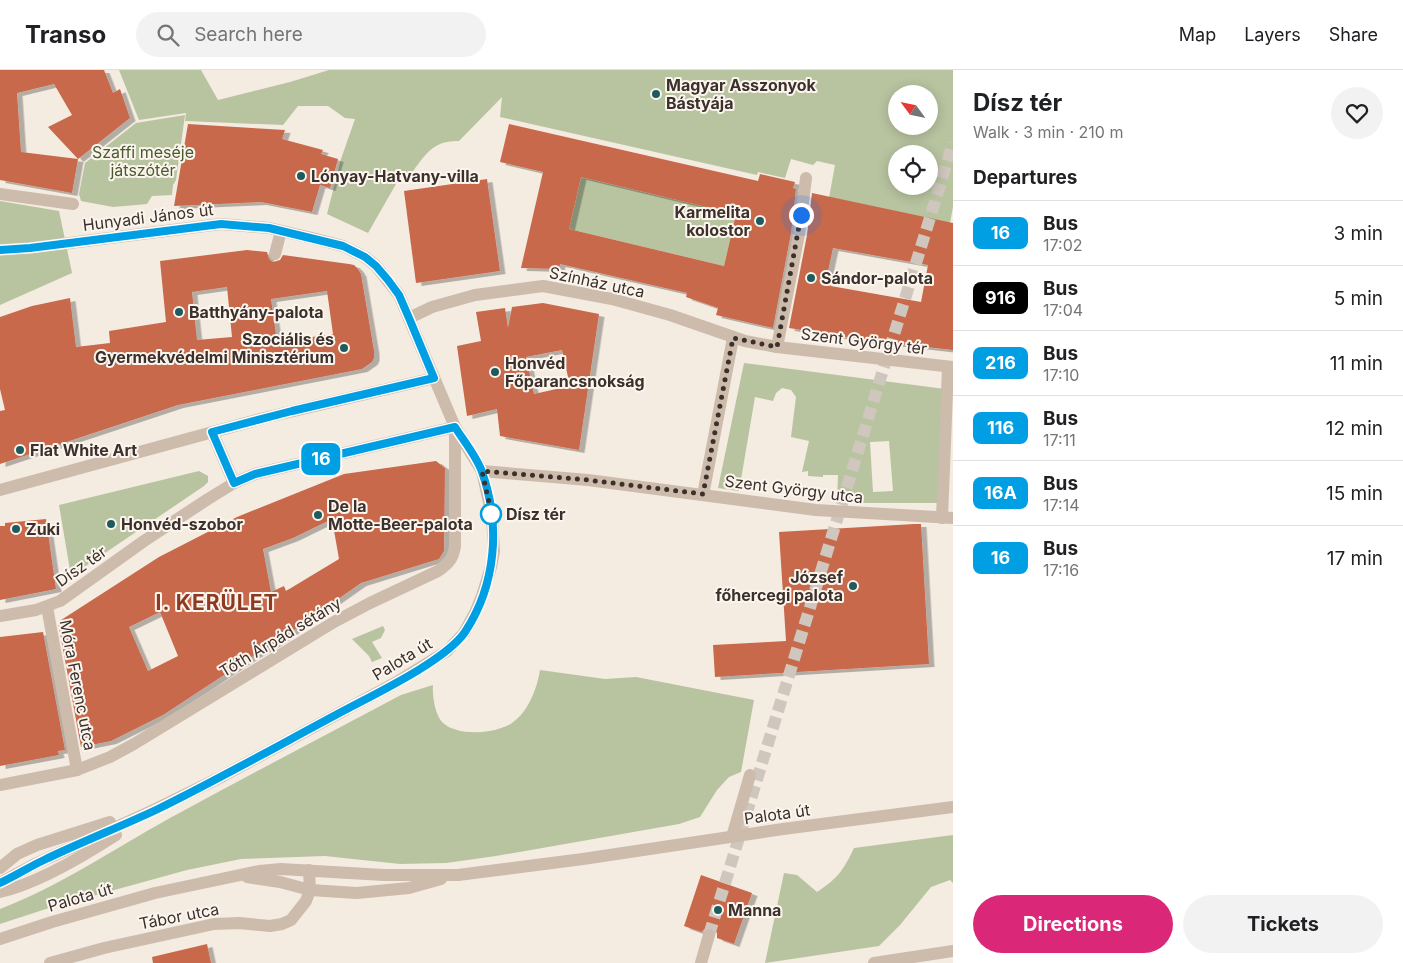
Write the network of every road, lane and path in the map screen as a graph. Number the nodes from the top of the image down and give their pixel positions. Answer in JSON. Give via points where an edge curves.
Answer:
{"nodes":[{"id":1,"x":806,"y":178,"type":"dead end"},
{"id":2,"x":0,"y":194,"type":"edge"},
{"id":3,"x":73,"y":204,"type":"dead end"},
{"id":4,"x":281,"y":231,"type":"junction"},
{"id":5,"x":0,"y":250,"type":"edge"},
{"id":6,"x":275,"y":254,"type":"dead end"},
{"id":7,"x":409,"y":318,"type":"junction"},
{"id":8,"x":733,"y":338,"type":"junction"},
{"id":9,"x":777,"y":347,"type":"junction"},
{"id":10,"x":950,"y":367,"type":"edge"},
{"id":11,"x":434,"y":378,"type":"junction"},
{"id":12,"x":455,"y":427,"type":"junction"},
{"id":13,"x":212,"y":432,"type":"junction"},
{"id":14,"x":482,"y":471,"type":"junction"},
{"id":15,"x":234,"y":483,"type":"junction"},
{"id":16,"x":0,"y":490,"type":"edge"},
{"id":17,"x":703,"y":494,"type":"junction"},
{"id":18,"x":948,"y":518,"type":"edge"},
{"id":19,"x":46,"y":607,"type":"junction"},
{"id":20,"x":0,"y":616,"type":"edge"},
{"id":21,"x":77,"y":770,"type":"junction"},
{"id":22,"x":750,"y":774,"type":"dead end"},
{"id":23,"x":0,"y":786,"type":"edge"},
{"id":24,"x":953,"y":806,"type":"edge"},
{"id":25,"x":156,"y":809,"type":"junction"},
{"id":26,"x":732,"y":837,"type":"junction"},
{"id":27,"x":0,"y":868,"type":"edge"},
{"id":28,"x":309,"y":870,"type":"junction"},
{"id":29,"x":458,"y":875,"type":"junction"},
{"id":30,"x":229,"y":877,"type":"junction"},
{"id":31,"x":2,"y":884,"type":"edge"},
{"id":32,"x":310,"y":890,"type":"junction"},
{"id":33,"x":709,"y":935,"type":"tunnel mouth"},
{"id":34,"x":0,"y":939,"type":"edge"},
{"id":35,"x":953,"y":951,"type":"edge"},
{"id":36,"x":50,"y":963,"type":"edge"},
{"id":37,"x":701,"y":963,"type":"edge"},
{"id":38,"x":874,"y":963,"type":"edge"}],
"edges":[{"from":1,"to":9,"type":"street","via":[[799,234]]},
{"from":2,"to":3,"type":"street"},
{"from":4,"to":5,"type":"street","name":"Hunyadi János út","via":[[221,224]]},
{"from":4,"to":6,"type":"street"},
{"from":4,"to":7,"type":"street","name":"Hunyadi János út","via":[[343,246],[365,257],[399,295]]},
{"from":7,"to":8,"type":"street","name":"Színház utca","via":[[432,307],[475,295],[543,286],[612,299],[670,315]]},
{"from":7,"to":11,"type":"street","name":"Hunyadi János út"},
{"from":8,"to":9,"type":"street","name":"Színház utca"},
{"from":8,"to":17,"type":"street"},
{"from":9,"to":10,"type":"street","name":"Szent György tér"},
{"from":10,"to":18,"type":"street","name":"Szent György tér"},
{"from":11,"to":12,"type":"street"},
{"from":11,"to":13,"type":"street"},
{"from":12,"to":14,"type":"street","name":"Palota út"},
{"from":12,"to":15,"type":"street","name":"Dísz tér","via":[[255,474]]},
{"from":12,"to":21,"type":"street","name":"Tóth Árpád sétány","via":[[455,546],[448,564],[334,622],[134,744]]},
{"from":13,"to":15,"type":"street"},
{"from":13,"to":16,"type":"street"},
{"from":14,"to":17,"type":"street","name":"Szent György utca"},
{"from":14,"to":25,"type":"street","name":"Palota út","via":[[492,516],[494,551],[482,596],[464,633],[446,651],[395,683]]},
{"from":15,"to":19,"type":"street","name":"Dísz tér","via":[[144,541],[69,595]]},
{"from":17,"to":18,"type":"street","name":"Szent György utca","via":[[816,510]]},
{"from":19,"to":20,"type":"street","name":"Dísz tér"},
{"from":19,"to":21,"type":"street","name":"Móra Ferenc utca"},
{"from":21,"to":23,"type":"street","name":"Tóth Árpád sétány"},
{"from":22,"to":26,"type":"street"},
{"from":24,"to":26,"type":"street","name":"Palota út"},
{"from":25,"to":27,"type":"street","name":"Palota út","via":[[37,845],[16,854]]},
{"from":25,"to":31,"type":"street","name":"Palota út","via":[[45,859]]},
{"from":26,"to":29,"type":"street","name":"Palota út"},
{"from":28,"to":29,"type":"street","name":"Palota út"},
{"from":28,"to":30,"type":"street","name":"Palota út","via":[[272,869]]},
{"from":28,"to":32,"type":"street","name":"Tábor utca"},
{"from":29,"to":32,"type":"street","name":"Palota út","via":[[409,888],[372,892]]},
{"from":30,"to":32,"type":"street","name":"Palota út","via":[[280,882]]},
{"from":30,"to":34,"type":"street","name":"Palota út","via":[[84,912]]},
{"from":32,"to":36,"type":"street","name":"Tábor utca","via":[[299,912],[282,924],[214,924]]},
{"from":33,"to":37,"type":"street"},
{"from":35,"to":38,"type":"street"}]}
